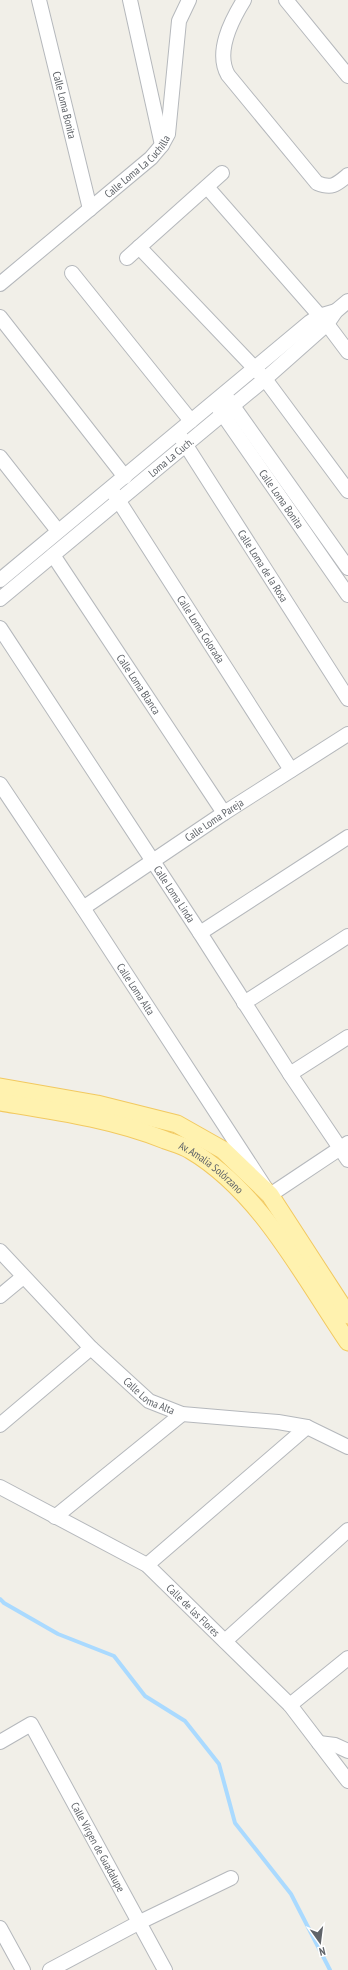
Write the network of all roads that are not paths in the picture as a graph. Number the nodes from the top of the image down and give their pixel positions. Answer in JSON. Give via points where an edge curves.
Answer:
{"nodes":[{"id":1,"x":39,"y":0,"type":"edge"},
{"id":2,"x":130,"y":0,"type":"edge"},
{"id":3,"x":189,"y":0,"type":"edge"},
{"id":4,"x":244,"y":0,"type":"edge"},
{"id":5,"x":286,"y":0,"type":"edge"},
{"id":6,"x":348,"y":76,"type":"edge"},
{"id":7,"x":162,"y":145,"type":"junction"},
{"id":8,"x":222,"y":173,"type":"dead end"},
{"id":9,"x":348,"y":175,"type":"edge"},
{"id":10,"x":207,"y":187,"type":"junction"},
{"id":11,"x":90,"y":209,"type":"junction"},
{"id":12,"x":140,"y":247,"type":"junction"},
{"id":13,"x":127,"y":258,"type":"dead end"},
{"id":14,"x":72,"y":273,"type":"dead end"},
{"id":15,"x":0,"y":284,"type":"edge"},
{"id":16,"x":348,"y":301,"type":"edge"},
{"id":17,"x":0,"y":317,"type":"edge"},
{"id":18,"x":323,"y":320,"type":"junction"},
{"id":19,"x":348,"y":352,"type":"edge"},
{"id":20,"x":260,"y":374,"type":"junction"},
{"id":21,"x":223,"y":404,"type":"junction"},
{"id":22,"x":191,"y":421,"type":"junction"},
{"id":23,"x":178,"y":432,"type":"junction"},
{"id":24,"x":186,"y":444,"type":"junction"},
{"id":25,"x":0,"y":457,"type":"edge"},
{"id":26,"x":125,"y":478,"type":"junction"},
{"id":27,"x":348,"y":491,"type":"edge"},
{"id":28,"x":115,"y":494,"type":"junction"},
{"id":29,"x":58,"y":531,"type":"junction"},
{"id":30,"x":53,"y":555,"type":"junction"},
{"id":31,"x":348,"y":568,"type":"edge"},
{"id":32,"x":0,"y":580,"type":"edge"},
{"id":33,"x":348,"y":595,"type":"edge"},
{"id":34,"x":0,"y":599,"type":"edge"},
{"id":35,"x":0,"y":628,"type":"edge"},
{"id":36,"x":348,"y":699,"type":"edge"},
{"id":37,"x":348,"y":734,"type":"edge"},
{"id":38,"x":291,"y":770,"type":"junction"},
{"id":39,"x":0,"y":784,"type":"edge"},
{"id":40,"x":224,"y":813,"type":"junction"},
{"id":41,"x":348,"y":837,"type":"edge"},
{"id":42,"x":152,"y":860,"type":"junction"},
{"id":43,"x":83,"y":908,"type":"junction"},
{"id":44,"x":200,"y":933,"type":"junction"},
{"id":45,"x":348,"y":936,"type":"edge"},
{"id":46,"x":244,"y":1003,"type":"junction"},
{"id":47,"x":348,"y":1037,"type":"edge"},
{"id":48,"x":290,"y":1074,"type":"junction"},
{"id":49,"x":0,"y":1087,"type":"edge"},
{"id":50,"x":0,"y":1102,"type":"edge"},
{"id":51,"x":346,"y":1150,"type":"edge"},
{"id":52,"x":270,"y":1195,"type":"junction"},
{"id":53,"x":0,"y":1251,"type":"edge"},
{"id":54,"x":23,"y":1277,"type":"junction"},
{"id":55,"x":0,"y":1296,"type":"edge"},
{"id":56,"x":348,"y":1315,"type":"edge"},
{"id":57,"x":348,"y":1342,"type":"edge"},
{"id":58,"x":90,"y":1348,"type":"junction"},
{"id":59,"x":182,"y":1414,"type":"junction"},
{"id":60,"x":0,"y":1425,"type":"edge"},
{"id":61,"x":307,"y":1426,"type":"junction"},
{"id":62,"x":348,"y":1447,"type":"edge"},
{"id":63,"x":0,"y":1487,"type":"edge"},
{"id":64,"x":55,"y":1517,"type":"junction"},
{"id":65,"x":348,"y":1530,"type":"edge"},
{"id":66,"x":147,"y":1565,"type":"junction"},
{"id":67,"x":225,"y":1641,"type":"junction"},
{"id":68,"x":348,"y":1658,"type":"edge"},
{"id":69,"x":290,"y":1705,"type":"junction"},
{"id":70,"x":0,"y":1742,"type":"edge"},
{"id":71,"x":319,"y":1743,"type":"junction"},
{"id":72,"x":348,"y":1751,"type":"edge"},
{"id":73,"x":348,"y":1781,"type":"edge"},
{"id":74,"x":231,"y":1878,"type":"dead end"},
{"id":75,"x":140,"y":1922,"type":"junction"},
{"id":76,"x":0,"y":1928,"type":"edge"},
{"id":77,"x":23,"y":1970,"type":"edge"},
{"id":78,"x":50,"y":1970,"type":"edge"},
{"id":79,"x":165,"y":1970,"type":"edge"}],
"edges":[{"from":1,"to":11,"type":"street","name":"Calle Loma Bonita"},
{"from":2,"to":7,"type":"street"},
{"from":3,"to":7,"type":"street","name":"Calle Loma La Cuchilla","via":[[179,21],[168,134]]},
{"from":4,"to":9,"type":"street","via":[[229,27],[223,59],[228,75],[317,183],[327,187],[338,184]]},
{"from":5,"to":6,"type":"street"},
{"from":7,"to":11,"type":"street","name":"Calle Loma La Cuchilla","via":[[151,158]]},
{"from":8,"to":10,"type":"street"},
{"from":10,"to":12,"type":"street"},
{"from":10,"to":18,"type":"street"},
{"from":11,"to":15,"type":"street","name":"Calle Loma La Cuchilla"},
{"from":12,"to":13,"type":"street"},
{"from":12,"to":20,"type":"street"},
{"from":14,"to":22,"type":"street"},
{"from":16,"to":18,"type":"street","name":"Loma La Cuch."},
{"from":17,"to":26,"type":"street"},
{"from":18,"to":19,"type":"street"},
{"from":18,"to":20,"type":"street","name":"Loma La Cuch."},
{"from":20,"to":21,"type":"street","name":"Loma La Cuch."},
{"from":20,"to":27,"type":"street"},
{"from":21,"to":22,"type":"street","name":"Loma La Cuch."},
{"from":21,"to":24,"type":"street","name":"Loma La Cuch."},
{"from":21,"to":31,"type":"street","name":"Calle Loma Bonita"},
{"from":21,"to":33,"type":"street","name":"Calle Loma Bonita"},
{"from":22,"to":23,"type":"street","name":"Loma La Cuch."},
{"from":23,"to":24,"type":"street","name":"Calle Loma de la Rosa"},
{"from":23,"to":26,"type":"street","name":"Loma La Cuch."},
{"from":24,"to":28,"type":"street","name":"Loma La Cuch."},
{"from":24,"to":36,"type":"street","name":"Calle Loma de la Rosa"},
{"from":25,"to":29,"type":"street"},
{"from":26,"to":28,"type":"street","name":"Loma La Cuch."},
{"from":28,"to":29,"type":"street","name":"Loma La Cuch."},
{"from":28,"to":30,"type":"street","name":"Loma La Cuch."},
{"from":28,"to":38,"type":"street","name":"Calle Loma Colorada"},
{"from":29,"to":32,"type":"street","name":"Loma La Cuch."},
{"from":30,"to":34,"type":"street","name":"Loma La Cuch."},
{"from":30,"to":40,"type":"street","name":"Calle Loma Blanca"},
{"from":35,"to":42,"type":"street","name":"Calle Loma Linda"},
{"from":37,"to":38,"type":"street","name":"Calle Loma Pareja"},
{"from":38,"to":40,"type":"street","name":"Calle Loma Pareja"},
{"from":39,"to":43,"type":"street","name":"Calle Loma Alta"},
{"from":40,"to":42,"type":"street","name":"Calle Loma Pareja"},
{"from":41,"to":44,"type":"street"},
{"from":42,"to":43,"type":"street","name":"Calle Loma Pareja"},
{"from":42,"to":44,"type":"street","name":"Calle Loma Linda"},
{"from":43,"to":52,"type":"street","name":"Calle Loma Alta"},
{"from":44,"to":46,"type":"street","name":"Calle Loma Linda"},
{"from":45,"to":46,"type":"street"},
{"from":46,"to":48,"type":"street","name":"Calle Loma Linda"},
{"from":47,"to":48,"type":"street"},
{"from":48,"to":51,"type":"street","name":"Calle Loma Linda"},
{"from":49,"to":52,"type":"main road","name":"Av. Amalia Solórzano","via":[[97,1104],[177,1124],[223,1150]]},
{"from":50,"to":57,"type":"main road","name":"Av. Amalia Solórzano","via":[[53,1110],[142,1131],[190,1149],[226,1177],[259,1210]]},
{"from":51,"to":52,"type":"street"},
{"from":52,"to":56,"type":"main road","name":"Av. Amalia Solórzano"},
{"from":53,"to":54,"type":"street","name":"Calle Loma Alta"},
{"from":54,"to":55,"type":"street"},
{"from":54,"to":58,"type":"street","name":"Calle Loma Alta"},
{"from":58,"to":59,"type":"street","name":"Calle Loma Alta","via":[[149,1400]]},
{"from":58,"to":60,"type":"street"},
{"from":59,"to":61,"type":"street","name":"Calle Loma Alta"},
{"from":59,"to":64,"type":"street"},
{"from":61,"to":62,"type":"street","name":"Calle Loma Alta"},
{"from":61,"to":66,"type":"street"},
{"from":63,"to":64,"type":"street","name":"Calle de las Flores"},
{"from":64,"to":66,"type":"street","name":"Calle de las Flores"},
{"from":65,"to":67,"type":"street"},
{"from":66,"to":67,"type":"street","name":"Calle de las Flores"},
{"from":67,"to":69,"type":"street","name":"Calle de las Flores"},
{"from":68,"to":69,"type":"street"},
{"from":69,"to":71,"type":"street","name":"Calle de las Flores"},
{"from":70,"to":75,"type":"street","name":"Calle Virgen de Guadalupe","via":[[31,1724]]},
{"from":71,"to":72,"type":"street","via":[[335,1745]]},
{"from":71,"to":73,"type":"street","name":"Calle de las Flores"},
{"from":74,"to":75,"type":"street"},
{"from":75,"to":78,"type":"street"},
{"from":75,"to":79,"type":"street","name":"Calle Virgen de Guadalupe"},
{"from":76,"to":77,"type":"street"}]}
